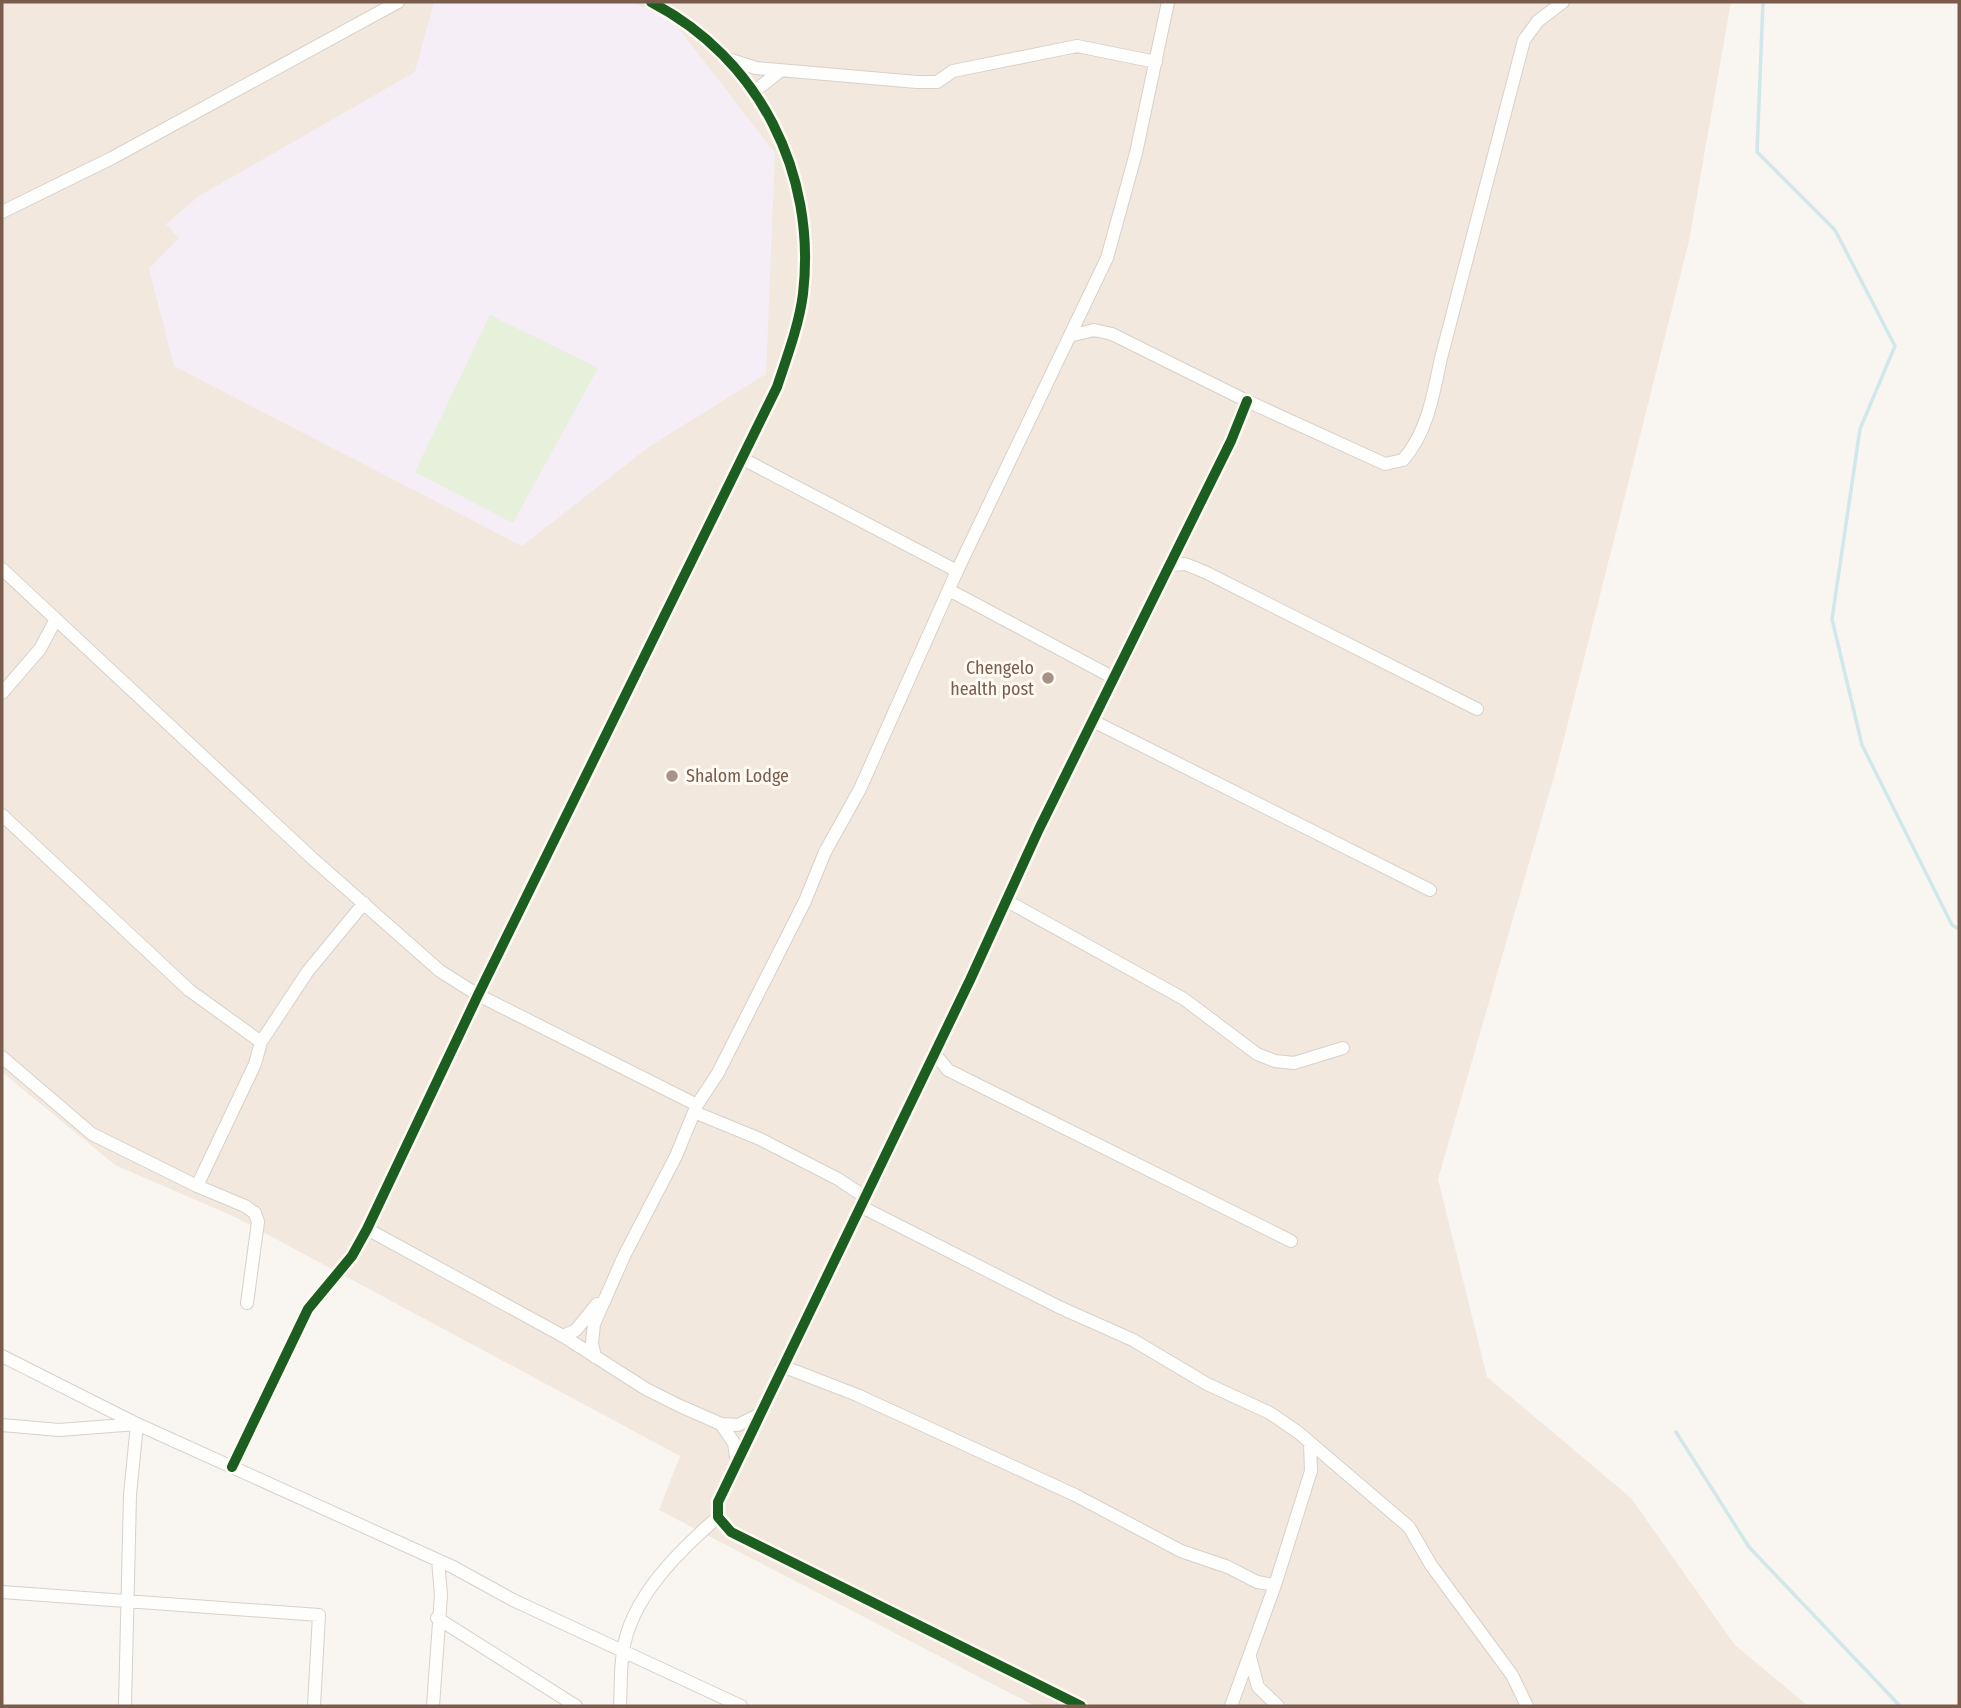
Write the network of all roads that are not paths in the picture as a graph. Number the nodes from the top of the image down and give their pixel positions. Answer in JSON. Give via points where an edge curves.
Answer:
{"nodes":[{"id":1,"x":398,"y":2,"type":"edge"},
{"id":2,"x":651,"y":2,"type":"edge"},
{"id":3,"x":1168,"y":2,"type":"edge"},
{"id":4,"x":1563,"y":2,"type":"edge"},
{"id":5,"x":728,"y":59,"type":"junction"},
{"id":6,"x":1156,"y":62,"type":"junction"},
{"id":7,"x":780,"y":71,"type":"junction"},
{"id":8,"x":755,"y":91,"type":"junction"},
{"id":9,"x":2,"y":212,"type":"edge"},
{"id":10,"x":1073,"y":335,"type":"junction"},
{"id":11,"x":1247,"y":401,"type":"junction"},
{"id":12,"x":743,"y":459,"type":"junction"},
{"id":13,"x":1171,"y":565,"type":"junction"},
{"id":14,"x":2,"y":569,"type":"edge"},
{"id":15,"x":957,"y":571,"type":"junction"},
{"id":16,"x":949,"y":590,"type":"junction"},
{"id":17,"x":56,"y":619,"type":"junction"},
{"id":18,"x":1114,"y":678,"type":"junction"},
{"id":19,"x":2,"y":693,"type":"edge"},
{"id":20,"x":1477,"y":709,"type":"dead end"},
{"id":21,"x":1093,"y":721,"type":"junction"},
{"id":22,"x":2,"y":815,"type":"edge"},
{"id":23,"x":1430,"y":890,"type":"dead end"},
{"id":24,"x":1007,"y":901,"type":"junction"},
{"id":25,"x":363,"y":903,"type":"junction"},
{"id":26,"x":478,"y":995,"type":"junction"},
{"id":27,"x":261,"y":1042,"type":"junction"},
{"id":28,"x":1343,"y":1048,"type":"dead end"},
{"id":29,"x":934,"y":1053,"type":"junction"},
{"id":30,"x":2,"y":1057,"type":"edge"},
{"id":31,"x":948,"y":1070,"type":"junction"},
{"id":32,"x":923,"y":1074,"type":"junction"},
{"id":33,"x":695,"y":1108,"type":"junction"},
{"id":34,"x":197,"y":1186,"type":"junction"},
{"id":35,"x":863,"y":1202,"type":"junction"},
{"id":36,"x":367,"y":1229,"type":"junction"},
{"id":37,"x":1291,"y":1241,"type":"dead end"},
{"id":38,"x":608,"y":1290,"type":"junction"},
{"id":39,"x":247,"y":1303,"type":"dead end"},
{"id":40,"x":563,"y":1336,"type":"junction"},
{"id":41,"x":2,"y":1356,"type":"edge"},
{"id":42,"x":595,"y":1357,"type":"junction"},
{"id":43,"x":782,"y":1366,"type":"junction"},
{"id":44,"x":758,"y":1415,"type":"junction"},
{"id":45,"x":137,"y":1424,"type":"junction"},
{"id":46,"x":721,"y":1424,"type":"junction"},
{"id":47,"x":2,"y":1425,"type":"edge"},
{"id":48,"x":1310,"y":1444,"type":"junction"},
{"id":49,"x":736,"y":1460,"type":"junction"},
{"id":50,"x":1332,"y":1461,"type":"junction"},
{"id":51,"x":232,"y":1466,"type":"junction"},
{"id":52,"x":1311,"y":1472,"type":"junction"},
{"id":53,"x":718,"y":1517,"type":"junction"},
{"id":54,"x":438,"y":1560,"type":"junction"},
{"id":55,"x":1257,"y":1582,"type":"junction"},
{"id":56,"x":1275,"y":1585,"type":"junction"},
{"id":57,"x":2,"y":1592,"type":"edge"},
{"id":58,"x":127,"y":1602,"type":"junction"},
{"id":59,"x":1268,"y":1603,"type":"junction"},
{"id":60,"x":438,"y":1618,"type":"junction"},
{"id":61,"x":623,"y":1650,"type":"junction"},
{"id":62,"x":1250,"y":1653,"type":"junction"},
{"id":63,"x":1258,"y":1688,"type":"junction"},
{"id":64,"x":1237,"y":1689,"type":"junction"},
{"id":65,"x":125,"y":1706,"type":"edge"},
{"id":66,"x":314,"y":1706,"type":"edge"},
{"id":67,"x":433,"y":1706,"type":"edge"},
{"id":68,"x":576,"y":1706,"type":"edge"},
{"id":69,"x":620,"y":1706,"type":"edge"},
{"id":70,"x":741,"y":1706,"type":"edge"},
{"id":71,"x":1082,"y":1706,"type":"edge"},
{"id":72,"x":1231,"y":1706,"type":"edge"},
{"id":73,"x":1278,"y":1706,"type":"edge"},
{"id":74,"x":1527,"y":1706,"type":"edge"}],
"edges":[{"from":1,"to":9,"type":"street","via":[[112,158]]},
{"from":2,"to":5,"type":"street","via":[[677,15]]},
{"from":3,"to":6,"type":"street"},
{"from":4,"to":11,"type":"street","via":[[1538,21],[1524,40],[1430,409],[1404,460],[1385,464]]},
{"from":5,"to":7,"type":"street"},
{"from":5,"to":8,"type":"street"},
{"from":6,"to":7,"type":"street","via":[[1077,46],[953,71],[937,82]]},
{"from":6,"to":10,"type":"street","via":[[1107,258]]},
{"from":7,"to":8,"type":"street"},
{"from":8,"to":12,"type":"street","via":[[791,161],[805,261],[803,297],[777,387]]},
{"from":10,"to":11,"type":"street","via":[[1094,330],[1112,334]]},
{"from":10,"to":15,"type":"street"},
{"from":11,"to":13,"type":"street"},
{"from":12,"to":15,"type":"street"},
{"from":12,"to":26,"type":"street"},
{"from":13,"to":18,"type":"street"},
{"from":13,"to":20,"type":"street","via":[[1185,564],[1205,572]]},
{"from":14,"to":17,"type":"street"},
{"from":15,"to":16,"type":"street"},
{"from":16,"to":18,"type":"street"},
{"from":16,"to":33,"type":"street","via":[[860,789],[718,1073]]},
{"from":17,"to":19,"type":"street","via":[[40,649]]},
{"from":17,"to":25,"type":"street"},
{"from":18,"to":21,"type":"street"},
{"from":21,"to":23,"type":"street"},
{"from":21,"to":24,"type":"street"},
{"from":22,"to":27,"type":"street","via":[[189,990]]},
{"from":24,"to":28,"type":"street","via":[[1184,999],[1257,1054],[1294,1063]]},
{"from":24,"to":29,"type":"street"},
{"from":25,"to":26,"type":"street","via":[[440,971]]},
{"from":25,"to":27,"type":"street","via":[[308,971]]},
{"from":26,"to":33,"type":"street"},
{"from":26,"to":36,"type":"street"},
{"from":27,"to":34,"type":"street"},
{"from":29,"to":31,"type":"street"},
{"from":29,"to":32,"type":"street"},
{"from":30,"to":34,"type":"street","via":[[92,1134]]},
{"from":31,"to":32,"type":"street"},
{"from":31,"to":37,"type":"street"},
{"from":32,"to":35,"type":"street"},
{"from":33,"to":35,"type":"street","via":[[838,1179]]},
{"from":33,"to":38,"type":"street","via":[[676,1156]]},
{"from":34,"to":39,"type":"street","via":[[255,1213],[258,1222]]},
{"from":35,"to":43,"type":"street"},
{"from":35,"to":48,"type":"street","via":[[1270,1413]]},
{"from":36,"to":40,"type":"street"},
{"from":36,"to":51,"type":"street","via":[[352,1256],[308,1309]]},
{"from":38,"to":40,"type":"street","via":[[576,1330]]},
{"from":38,"to":42,"type":"street","via":[[592,1332]]},
{"from":40,"to":42,"type":"street"},
{"from":41,"to":45,"type":"street"},
{"from":42,"to":46,"type":"street","via":[[646,1390]]},
{"from":43,"to":44,"type":"street"},
{"from":43,"to":55,"type":"street","via":[[926,1425],[1127,1520],[1181,1551]]},
{"from":44,"to":46,"type":"street","via":[[738,1424]]},
{"from":44,"to":49,"type":"street"},
{"from":45,"to":47,"type":"street","via":[[59,1430]]},
{"from":45,"to":51,"type":"street"},
{"from":45,"to":58,"type":"street"},
{"from":46,"to":49,"type":"street","via":[[734,1443]]},
{"from":48,"to":50,"type":"street"},
{"from":48,"to":52,"type":"street"},
{"from":49,"to":53,"type":"street","via":[[718,1502]]},
{"from":50,"to":52,"type":"street"},
{"from":50,"to":74,"type":"street","via":[[1409,1527],[1431,1565],[1512,1675]]},
{"from":51,"to":54,"type":"street"},
{"from":52,"to":56,"type":"street"},
{"from":53,"to":61,"type":"street","via":[[657,1575]]},
{"from":53,"to":71,"type":"street","via":[[731,1532],[787,1562]]},
{"from":54,"to":60,"type":"street"},
{"from":54,"to":61,"type":"street"},
{"from":55,"to":56,"type":"street"},
{"from":55,"to":59,"type":"street"},
{"from":56,"to":59,"type":"street"},
{"from":57,"to":58,"type":"street"},
{"from":58,"to":65,"type":"street"},
{"from":58,"to":66,"type":"street","via":[[319,1615]]},
{"from":59,"to":62,"type":"street"},
{"from":60,"to":67,"type":"street"},
{"from":60,"to":68,"type":"street"},
{"from":61,"to":69,"type":"street"},
{"from":61,"to":70,"type":"street"},
{"from":62,"to":63,"type":"street"},
{"from":62,"to":64,"type":"street"},
{"from":63,"to":64,"type":"street"},
{"from":63,"to":73,"type":"street"},
{"from":64,"to":72,"type":"street"}]}
